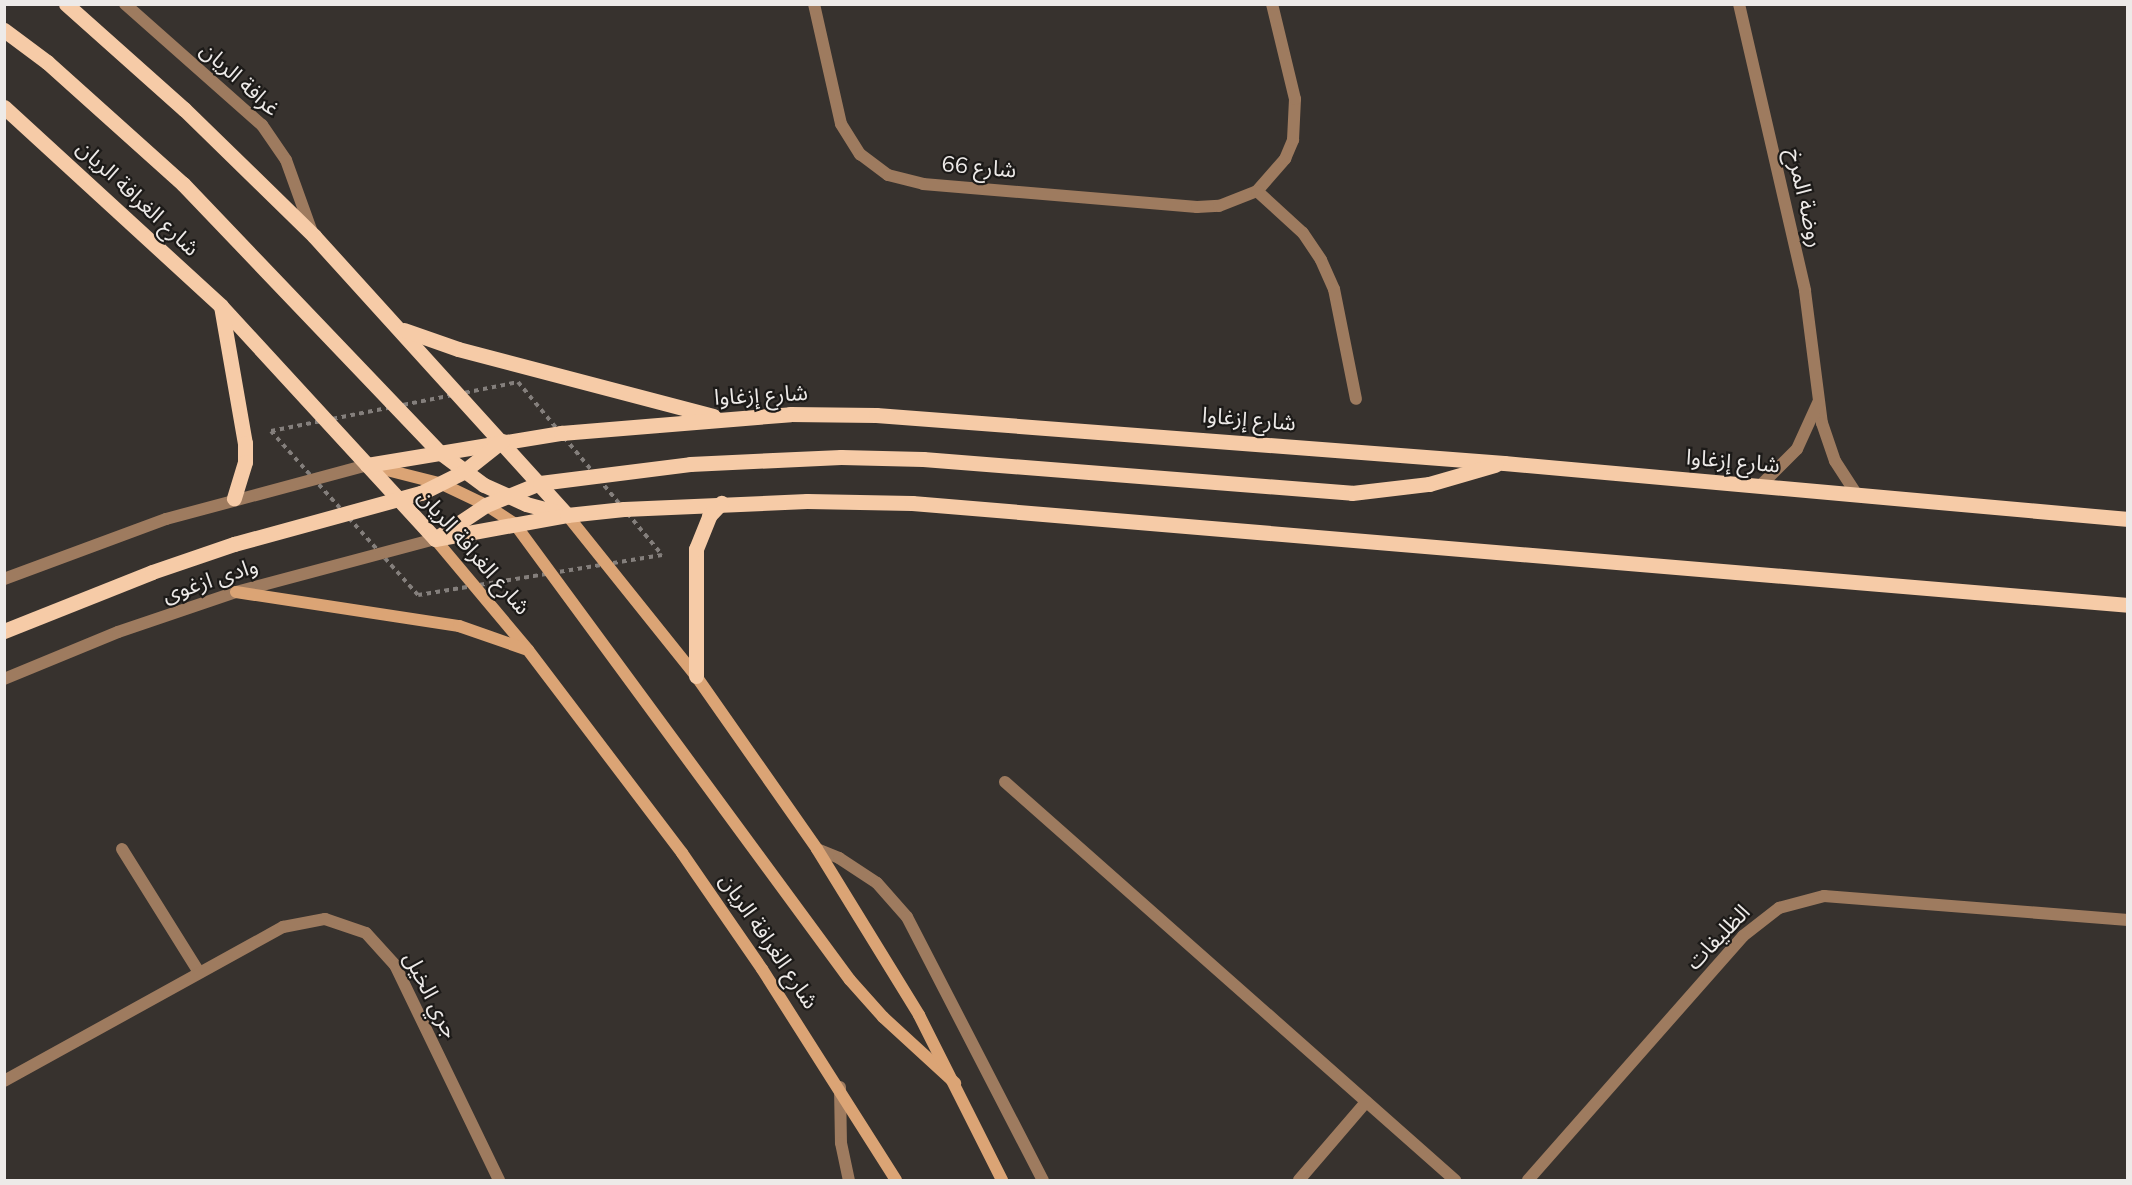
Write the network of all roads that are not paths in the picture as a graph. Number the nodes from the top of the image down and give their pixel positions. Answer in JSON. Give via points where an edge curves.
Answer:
{"nodes":[{"id":1,"x":66,"y":4,"type":"edge"},
{"id":2,"x":125,"y":4,"type":"edge"},
{"id":3,"x":814,"y":4,"type":"edge"},
{"id":4,"x":1272,"y":4,"type":"edge"},
{"id":5,"x":1739,"y":4,"type":"edge"},
{"id":6,"x":4,"y":30,"type":"edge"},
{"id":7,"x":4,"y":107,"type":"edge"},
{"id":8,"x":1257,"y":191,"type":"junction"},
{"id":9,"x":314,"y":236,"type":"junction"},
{"id":10,"x":220,"y":306,"type":"junction"},
{"id":11,"x":401,"y":329,"type":"junction"},
{"id":12,"x":1356,"y":399,"type":"dead end"},
{"id":13,"x":1819,"y":402,"type":"junction"},
{"id":14,"x":721,"y":419,"type":"junction"},
{"id":15,"x":502,"y":441,"type":"junction"},
{"id":16,"x":438,"y":451,"type":"junction"},
{"id":17,"x":1504,"y":463,"type":"junction"},
{"id":18,"x":367,"y":465,"type":"junction"},
{"id":19,"x":463,"y":472,"type":"junction"},
{"id":20,"x":540,"y":483,"type":"junction"},
{"id":21,"x":442,"y":484,"type":"junction"},
{"id":22,"x":1760,"y":486,"type":"junction"},
{"id":23,"x":1857,"y":495,"type":"junction"},
{"id":24,"x":506,"y":496,"type":"junction"},
{"id":25,"x":234,"y":498,"type":"junction"},
{"id":26,"x":399,"y":499,"type":"junction"},
{"id":27,"x":721,"y":502,"type":"junction"},
{"id":28,"x":486,"y":505,"type":"junction"},
{"id":29,"x":567,"y":514,"type":"junction"},
{"id":30,"x":2127,"y":519,"type":"edge"},
{"id":31,"x":514,"y":524,"type":"junction"},
{"id":32,"x":435,"y":539,"type":"junction"},
{"id":33,"x":4,"y":579,"type":"edge"},
{"id":34,"x":236,"y":592,"type":"junction"},
{"id":35,"x":2127,"y":605,"type":"edge"},
{"id":36,"x":4,"y":631,"type":"edge"},
{"id":37,"x":528,"y":650,"type":"junction"},
{"id":38,"x":696,"y":676,"type":"junction"},
{"id":39,"x":4,"y":679,"type":"edge"},
{"id":40,"x":1005,"y":782,"type":"dead end"},
{"id":41,"x":122,"y":849,"type":"dead end"},
{"id":42,"x":818,"y":849,"type":"junction"},
{"id":43,"x":2127,"y":920,"type":"edge"},
{"id":44,"x":199,"y":972,"type":"junction"},
{"id":45,"x":4,"y":1081,"type":"edge"},
{"id":46,"x":955,"y":1083,"type":"junction"},
{"id":47,"x":840,"y":1087,"type":"junction"},
{"id":48,"x":1366,"y":1102,"type":"junction"},
{"id":49,"x":499,"y":1180,"type":"edge"},
{"id":50,"x":849,"y":1180,"type":"edge"},
{"id":51,"x":896,"y":1180,"type":"edge"},
{"id":52,"x":1002,"y":1180,"type":"edge"},
{"id":53,"x":1043,"y":1180,"type":"edge"},
{"id":54,"x":1299,"y":1180,"type":"edge"},
{"id":55,"x":1455,"y":1180,"type":"edge"},
{"id":56,"x":1528,"y":1180,"type":"edge"}],
"edges":[{"from":1,"to":9,"type":"main road","via":[[184,109]]},
{"from":2,"to":9,"type":"street","name":"غرافة الريان","via":[[262,124],[286,160]]},
{"from":3,"to":8,"type":"street","name":"شارع 66","via":[[841,124],[860,154],[888,175],[923,184],[1197,207],[1219,206]]},
{"from":4,"to":8,"type":"street","via":[[1296,120],[1284,159]]},
{"from":5,"to":13,"type":"street","name":"روضة المرخ","via":[[1805,291]]},
{"from":6,"to":16,"type":"main road","via":[[46,62],[183,184]]},
{"from":7,"to":10,"type":"main road","name":"شارع الغرافة الريان"},
{"from":8,"to":12,"type":"street","via":[[1303,233],[1321,260],[1340,309]]},
{"from":9,"to":11,"type":"main road"},
{"from":10,"to":18,"type":"main road","name":"شارع الغرافة الريان"},
{"from":10,"to":25,"type":"main road","via":[[245,443],[245,462]]},
{"from":11,"to":14,"type":"main road","via":[[458,349],[621,389]]},
{"from":11,"to":15,"type":"main road"},
{"from":13,"to":22,"type":"street","via":[[1797,450]]},
{"from":13,"to":23,"type":"street","name":"روضة المرخ","via":[[1831,451]]},
{"from":14,"to":15,"type":"main road","name":"شارع إزغاوا"},
{"from":14,"to":17,"type":"main road","name":"شارع إزغاوا","via":[[800,414],[963,419]]},
{"from":15,"to":16,"type":"main road","name":"شارع إزغاوا"},
{"from":15,"to":19,"type":"main road"},
{"from":15,"to":20,"type":"main road"},
{"from":16,"to":18,"type":"main road","name":"شارع إزغاوا"},
{"from":16,"to":19,"type":"main road"},
{"from":17,"to":20,"type":"main road","via":[[1429,484],[1352,492],[922,459],[841,457],[690,464]]},
{"from":17,"to":22,"type":"main road","name":"شارع إزغاوا"},
{"from":18,"to":21,"type":"main road"},
{"from":18,"to":25,"type":"street"},
{"from":18,"to":26,"type":"main road","name":"شارع الغرافة الريان"},
{"from":19,"to":21,"type":"main road"},
{"from":19,"to":24,"type":"main road"},
{"from":20,"to":24,"type":"main road"},
{"from":20,"to":29,"type":"main road"},
{"from":21,"to":26,"type":"main road"},
{"from":21,"to":28,"type":"main road"},
{"from":22,"to":23,"type":"main road","name":"شارع إزغاوا"},
{"from":23,"to":30,"type":"main road","name":"شارع إزغاوا"},
{"from":24,"to":28,"type":"main road"},
{"from":24,"to":29,"type":"main road"},
{"from":25,"to":33,"type":"street","via":[[76,550]]},
{"from":26,"to":32,"type":"main road","name":"شارع الغرافة الريان"},
{"from":26,"to":36,"type":"main road","via":[[162,568]]},
{"from":27,"to":29,"type":"main road"},
{"from":27,"to":35,"type":"main road","via":[[935,505]]},
{"from":27,"to":38,"type":"main road","via":[[709,516],[696,549]]},
{"from":28,"to":31,"type":"main road"},
{"from":28,"to":32,"type":"main road"},
{"from":29,"to":31,"type":"main road"},
{"from":29,"to":38,"type":"main road"},
{"from":31,"to":32,"type":"main road"},
{"from":31,"to":46,"type":"main road","via":[[850,980],[883,1017]]},
{"from":32,"to":34,"type":"street","name":"وادى ازغوى"},
{"from":32,"to":37,"type":"main road","name":"شارع الغرافة الريان"},
{"from":34,"to":37,"type":"main road","via":[[459,626]]},
{"from":34,"to":39,"type":"street","name":"وادى ازغوى","via":[[118,632]]},
{"from":37,"to":47,"type":"main road","name":"شارع الغرافة الريان","via":[[682,853]]},
{"from":38,"to":42,"type":"main road"},
{"from":40,"to":48,"type":"street"},
{"from":41,"to":44,"type":"street"},
{"from":42,"to":46,"type":"main road","via":[[872,934]]},
{"from":42,"to":53,"type":"street","via":[[877,883],[907,916]]},
{"from":43,"to":56,"type":"street","name":"الظليفات","via":[[1824,896],[1779,908],[1743,936]]},
{"from":44,"to":45,"type":"street","name":"جري الخيل"},
{"from":44,"to":49,"type":"street","name":"جري الخيل","via":[[283,927],[304,921],[326,919],[366,933],[395,965]]},
{"from":46,"to":52,"type":"main road"},
{"from":47,"to":50,"type":"street","via":[[841,1143]]},
{"from":47,"to":51,"type":"main road","name":"شارع الغرافة الريان"},
{"from":48,"to":54,"type":"street"},
{"from":48,"to":55,"type":"street"}]}
